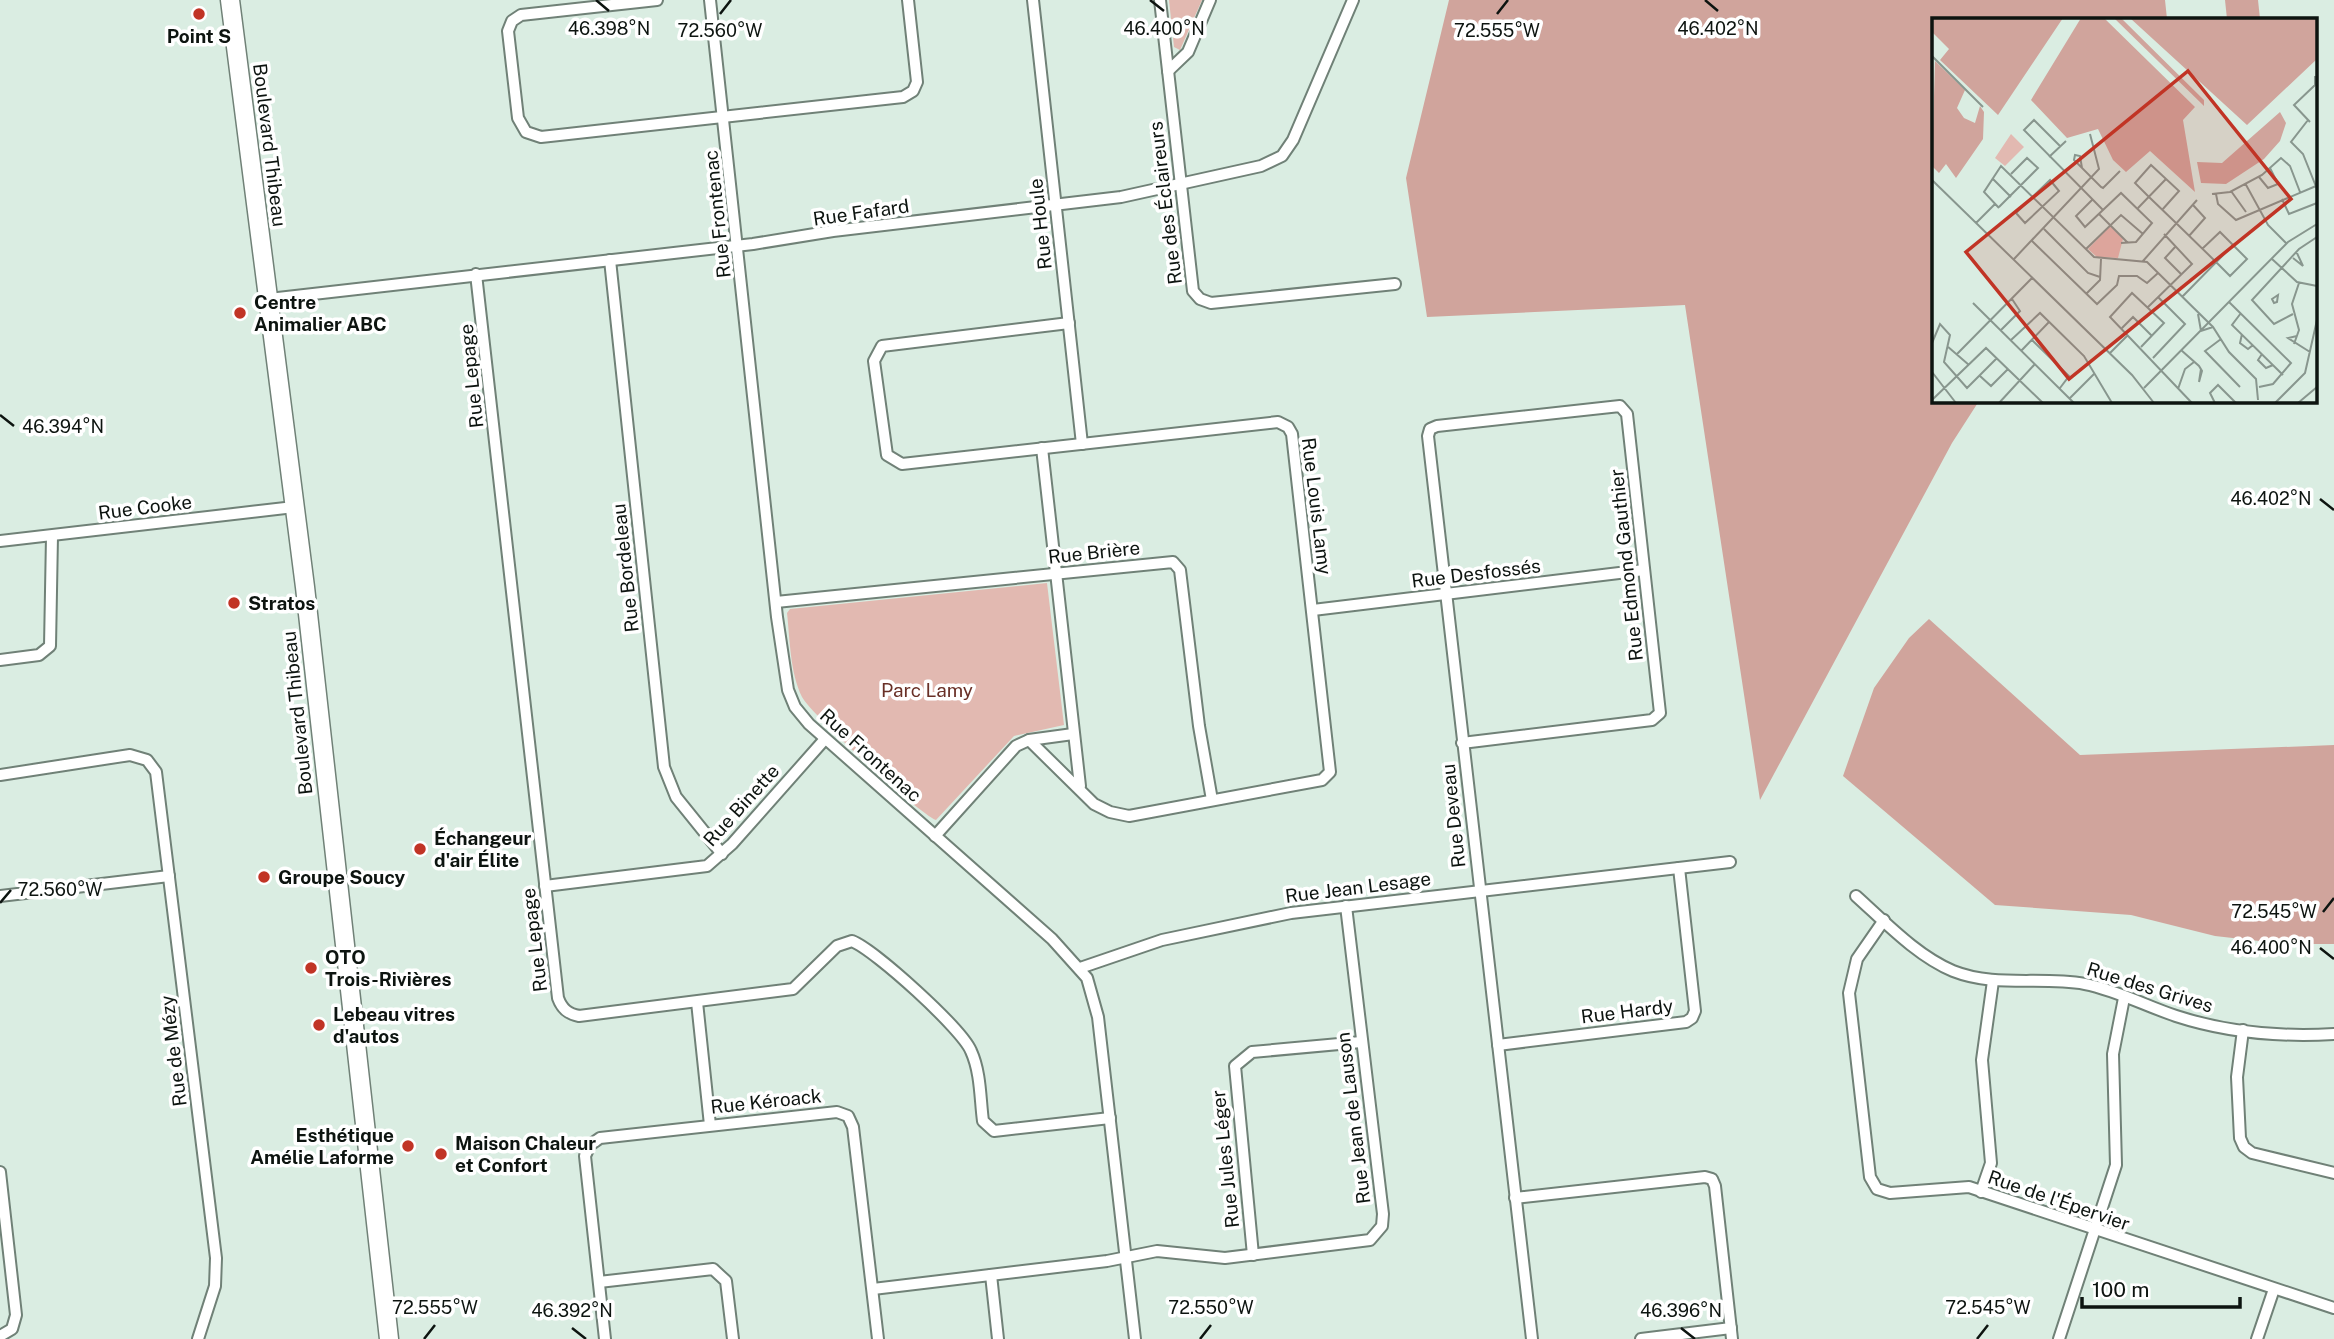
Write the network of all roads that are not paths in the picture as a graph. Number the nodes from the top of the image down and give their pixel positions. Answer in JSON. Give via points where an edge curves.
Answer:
{"nodes":[{"id":1,"x":230,"y":0,"type":"edge"},
{"id":2,"x":657,"y":0,"type":"edge"},
{"id":3,"x":710,"y":0,"type":"edge"},
{"id":4,"x":908,"y":0,"type":"edge"},
{"id":5,"x":1033,"y":0,"type":"edge"},
{"id":6,"x":1160,"y":0,"type":"edge"},
{"id":7,"x":1210,"y":0,"type":"edge"},
{"id":8,"x":1353,"y":0,"type":"edge"},
{"id":9,"x":1168,"y":71,"type":"junction"},
{"id":10,"x":723,"y":116,"type":"junction"},
{"id":11,"x":1179,"y":183,"type":"junction"},
{"id":12,"x":1056,"y":205,"type":"junction"},
{"id":13,"x":738,"y":245,"type":"junction"},
{"id":14,"x":610,"y":260,"type":"junction"},
{"id":15,"x":477,"y":274,"type":"junction"},
{"id":16,"x":1395,"y":284,"type":"dead end"},
{"id":17,"x":269,"y":299,"type":"junction"},
{"id":18,"x":1069,"y":323,"type":"junction"},
{"id":19,"x":1430,"y":429,"type":"joint"},
{"id":20,"x":1082,"y":444,"type":"junction"},
{"id":21,"x":1042,"y":448,"type":"junction"},
{"id":22,"x":294,"y":507,"type":"junction"},
{"id":23,"x":52,"y":536,"type":"junction"},
{"id":24,"x":0,"y":541,"type":"edge"},
{"id":25,"x":1644,"y":570,"type":"junction"},
{"id":26,"x":1056,"y":573,"type":"junction"},
{"id":27,"x":1444,"y":594,"type":"junction"},
{"id":28,"x":776,"y":602,"type":"junction"},
{"id":29,"x":1313,"y":610,"type":"junction"},
{"id":30,"x":0,"y":660,"type":"edge"},
{"id":31,"x":1073,"y":734,"type":"junction"},
{"id":32,"x":825,"y":739,"type":"junction"},
{"id":33,"x":1029,"y":740,"type":"junction"},
{"id":34,"x":1462,"y":743,"type":"junction"},
{"id":35,"x":0,"y":775,"type":"edge"},
{"id":36,"x":1080,"y":786,"type":"junction"},
{"id":37,"x":1212,"y":800,"type":"junction"},
{"id":38,"x":934,"y":835,"type":"junction"},
{"id":39,"x":722,"y":854,"type":"junction"},
{"id":40,"x":1730,"y":862,"type":"dead end"},
{"id":41,"x":1679,"y":868,"type":"junction"},
{"id":42,"x":169,"y":876,"type":"junction"},
{"id":43,"x":545,"y":886,"type":"junction"},
{"id":44,"x":1479,"y":890,"type":"junction"},
{"id":45,"x":0,"y":896,"type":"edge"},
{"id":46,"x":1856,"y":896,"type":"dead end"},
{"id":47,"x":1346,"y":906,"type":"junction"},
{"id":48,"x":1884,"y":920,"type":"junction"},
{"id":49,"x":1080,"y":968,"type":"junction"},
{"id":50,"x":1993,"y":981,"type":"junction"},
{"id":51,"x":2124,"y":998,"type":"junction"},
{"id":52,"x":697,"y":1002,"type":"junction"},
{"id":53,"x":2243,"y":1030,"type":"junction"},
{"id":54,"x":2334,"y":1034,"type":"edge"},
{"id":55,"x":1362,"y":1042,"type":"junction"},
{"id":56,"x":1498,"y":1045,"type":"junction"},
{"id":57,"x":1110,"y":1118,"type":"junction"},
{"id":58,"x":710,"y":1125,"type":"junction"},
{"id":59,"x":0,"y":1172,"type":"edge"},
{"id":60,"x":2334,"y":1173,"type":"edge"},
{"id":61,"x":1981,"y":1192,"type":"junction"},
{"id":62,"x":1515,"y":1198,"type":"junction"},
{"id":63,"x":2094,"y":1230,"type":"junction"},
{"id":64,"x":1253,"y":1255,"type":"junction"},
{"id":65,"x":1125,"y":1257,"type":"junction"},
{"id":66,"x":991,"y":1275,"type":"junction"},
{"id":67,"x":599,"y":1282,"type":"junction"},
{"id":68,"x":873,"y":1289,"type":"junction"},
{"id":69,"x":2274,"y":1289,"type":"junction"},
{"id":70,"x":2334,"y":1308,"type":"edge"},
{"id":71,"x":1732,"y":1334,"type":"edge"},
{"id":72,"x":0,"y":1336,"type":"edge"},
{"id":73,"x":198,"y":1339,"type":"edge"},
{"id":74,"x":389,"y":1339,"type":"edge"},
{"id":75,"x":605,"y":1339,"type":"edge"},
{"id":76,"x":733,"y":1339,"type":"edge"},
{"id":77,"x":878,"y":1339,"type":"edge"},
{"id":78,"x":998,"y":1339,"type":"edge"},
{"id":79,"x":1135,"y":1339,"type":"edge"},
{"id":80,"x":1532,"y":1339,"type":"edge"},
{"id":81,"x":1640,"y":1339,"type":"edge"},
{"id":82,"x":2059,"y":1339,"type":"edge"},
{"id":83,"x":2257,"y":1339,"type":"edge"}],
"edges":[{"from":1,"to":17,"type":"main road","name":"Boulevard Thibeau"},
{"from":2,"to":10,"type":"street","via":[[514,19],[508,31],[520,123],[526,132],[541,137]]},
{"from":3,"to":10,"type":"street","name":"Rue Frontenac"},
{"from":4,"to":10,"type":"street","via":[[917,79],[910,94]]},
{"from":5,"to":12,"type":"street","name":"Rue Houle"},
{"from":6,"to":9,"type":"street","name":"Rue des Éclaireurs"},
{"from":7,"to":9,"type":"street","via":[[1188,52]]},
{"from":8,"to":11,"type":"street","name":"Rue Fafard","via":[[1282,156],[1261,166]]},
{"from":9,"to":11,"type":"street","name":"Rue des Éclaireurs"},
{"from":10,"to":13,"type":"street","name":"Rue Frontenac"},
{"from":11,"to":12,"type":"street","name":"Rue Fafard","via":[[1121,197]]},
{"from":11,"to":16,"type":"street","name":"Rue des Éclaireurs","via":[[1191,286],[1200,299],[1211,303]]},
{"from":12,"to":13,"type":"street","name":"Rue Fafard"},
{"from":12,"to":18,"type":"street","name":"Rue Houle"},
{"from":13,"to":14,"type":"street","name":"Rue Fafard"},
{"from":13,"to":28,"type":"street","name":"Rue Frontenac"},
{"from":14,"to":15,"type":"street","name":"Rue Fafard"},
{"from":14,"to":39,"type":"street","name":"Rue Bordeleau","via":[[664,767],[676,797]]},
{"from":15,"to":17,"type":"street","name":"Rue Fafard"},
{"from":15,"to":43,"type":"street","name":"Rue Lepage"},
{"from":17,"to":22,"type":"main road","name":"Boulevard Thibeau"},
{"from":18,"to":20,"type":"street","name":"Rue Houle"},
{"from":18,"to":21,"type":"street","name":"Rue Louis Lamy","via":[[895,342],[882,346],[875,355],[884,449],[893,461],[902,464]]},
{"from":19,"to":25,"type":"street","name":"Rue Edmond Gauthier","via":[[1617,405],[1623,408],[1628,414]]},
{"from":19,"to":27,"type":"street","name":"Rue Deveau"},
{"from":20,"to":21,"type":"street","name":"Rue Louis Lamy"},
{"from":20,"to":29,"type":"street","name":"Rue Louis Lamy","via":[[1278,422],[1285,425],[1292,434]]},
{"from":21,"to":26,"type":"street"},
{"from":22,"to":23,"type":"street","name":"Rue Cooke"},
{"from":22,"to":74,"type":"main road","name":"Boulevard Thibeau"},
{"from":23,"to":24,"type":"street","name":"Rue Cooke"},
{"from":23,"to":30,"type":"street","via":[[50,646],[39,655]]},
{"from":25,"to":27,"type":"street","name":"Rue Desfossés"},
{"from":25,"to":34,"type":"street","name":"Rue Edmond Gauthier","via":[[1661,709],[1658,716]]},
{"from":26,"to":28,"type":"street","name":"Rue Brière"},
{"from":26,"to":31,"type":"street"},
{"from":26,"to":37,"type":"street","name":"Rue Brière","via":[[1170,561],[1179,567]]},
{"from":27,"to":29,"type":"street","name":"Rue Desfossés"},
{"from":27,"to":34,"type":"street","name":"Rue Deveau"},
{"from":28,"to":32,"type":"street","name":"Rue Frontenac","via":[[789,694],[801,715]]},
{"from":29,"to":37,"type":"street","name":"Rue Louis Lamy","via":[[1331,772],[1322,780]]},
{"from":31,"to":33,"type":"street"},
{"from":31,"to":36,"type":"street"},
{"from":32,"to":38,"type":"street","name":"Rue Frontenac"},
{"from":32,"to":39,"type":"street","name":"Rue Binette"},
{"from":33,"to":36,"type":"street","name":"Rue Louis Lamy"},
{"from":33,"to":38,"type":"street","via":[[1012,750]]},
{"from":34,"to":44,"type":"street","name":"Rue Deveau"},
{"from":35,"to":42,"type":"street","name":"Rue de Mézy","via":[[130,755],[147,760],[157,778]]},
{"from":36,"to":37,"type":"street","name":"Rue Louis Lamy","via":[[1099,807],[1129,816]]},
{"from":38,"to":49,"type":"street","name":"Rue Frontenac"},
{"from":39,"to":43,"type":"street","name":"Rue Binette","via":[[694,870]]},
{"from":40,"to":41,"type":"street","name":"Rue Jean Lesage"},
{"from":41,"to":44,"type":"street","name":"Rue Jean Lesage"},
{"from":41,"to":56,"type":"street","name":"Rue Hardy","via":[[1695,1012],[1692,1018]]},
{"from":42,"to":45,"type":"street"},
{"from":42,"to":73,"type":"street","name":"Rue de Mézy","via":[[216,1258],[215,1286]]},
{"from":43,"to":52,"type":"street","name":"Rue Lepage","via":[[558,998],[565,1011],[579,1016]]},
{"from":44,"to":47,"type":"street","name":"Rue Jean Lesage"},
{"from":44,"to":56,"type":"street","name":"Rue Deveau"},
{"from":46,"to":48,"type":"street","name":"Rue des Grives"},
{"from":47,"to":49,"type":"street","name":"Rue Jean Lesage","via":[[1195,932]]},
{"from":47,"to":55,"type":"street","name":"Rue Jean de Lauson"},
{"from":48,"to":50,"type":"street","name":"Rue des Grives","via":[[1942,966]]},
{"from":48,"to":61,"type":"street","name":"Rue de l'Épervier","via":[[1857,959],[1849,993],[1870,1177],[1877,1189],[1890,1194],[1962,1186]]},
{"from":49,"to":57,"type":"street","name":"Rue Frontenac","via":[[1096,1005]]},
{"from":50,"to":51,"type":"street","name":"Rue des Grives","via":[[2074,983]]},
{"from":50,"to":61,"type":"street","via":[[1982,1060],[1992,1163]]},
{"from":51,"to":53,"type":"street","name":"Rue des Grives","via":[[2183,1018]]},
{"from":51,"to":63,"type":"street","via":[[2113,1054],[2116,1165]]},
{"from":52,"to":57,"type":"street","name":"Rue Lepage","via":[[797,988],[837,946],[852,941],[963,1037],[975,1062],[987,1128],[995,1131]]},
{"from":52,"to":58,"type":"street"},
{"from":53,"to":54,"type":"street","name":"Rue des Grives"},
{"from":53,"to":60,"type":"street","via":[[2237,1077],[2244,1147]]},
{"from":55,"to":64,"type":"street","name":"Rue Jean de Lauson","via":[[1383,1214],[1380,1229],[1363,1243]]},
{"from":55,"to":64,"type":"street","name":"Rue Jules Léger","via":[[1252,1052],[1234,1066]]},
{"from":56,"to":62,"type":"street","name":"Rue Deveau"},
{"from":57,"to":65,"type":"street","name":"Rue Frontenac"},
{"from":58,"to":67,"type":"street","name":"Rue Kéroack","via":[[600,1138],[590,1144],[585,1156]]},
{"from":58,"to":68,"type":"street","name":"Rue Kéroack","via":[[837,1112],[848,1116]]},
{"from":59,"to":72,"type":"street","via":[[16,1315],[12,1329]]},
{"from":61,"to":63,"type":"street","name":"Rue de l'Épervier"},
{"from":62,"to":71,"type":"street","via":[[1712,1179]]},
{"from":62,"to":80,"type":"street","name":"Rue Deveau"},
{"from":63,"to":69,"type":"street","name":"Rue de l'Épervier"},
{"from":63,"to":82,"type":"street"},
{"from":64,"to":65,"type":"street","name":"Rue Jean de Lauson","via":[[1211,1259],[1157,1251]]},
{"from":65,"to":66,"type":"street","name":"Rue Jean de Lauson"},
{"from":65,"to":79,"type":"street","name":"Rue Frontenac"},
{"from":66,"to":68,"type":"street","name":"Rue Jean de Lauson"},
{"from":66,"to":78,"type":"street"},
{"from":67,"to":75,"type":"street"},
{"from":67,"to":76,"type":"street","via":[[713,1269],[726,1281]]},
{"from":68,"to":77,"type":"street","name":"Rue Kéroack"},
{"from":69,"to":70,"type":"street","name":"Rue de l'Épervier"},
{"from":69,"to":83,"type":"street"},
{"from":71,"to":81,"type":"street"}]}
